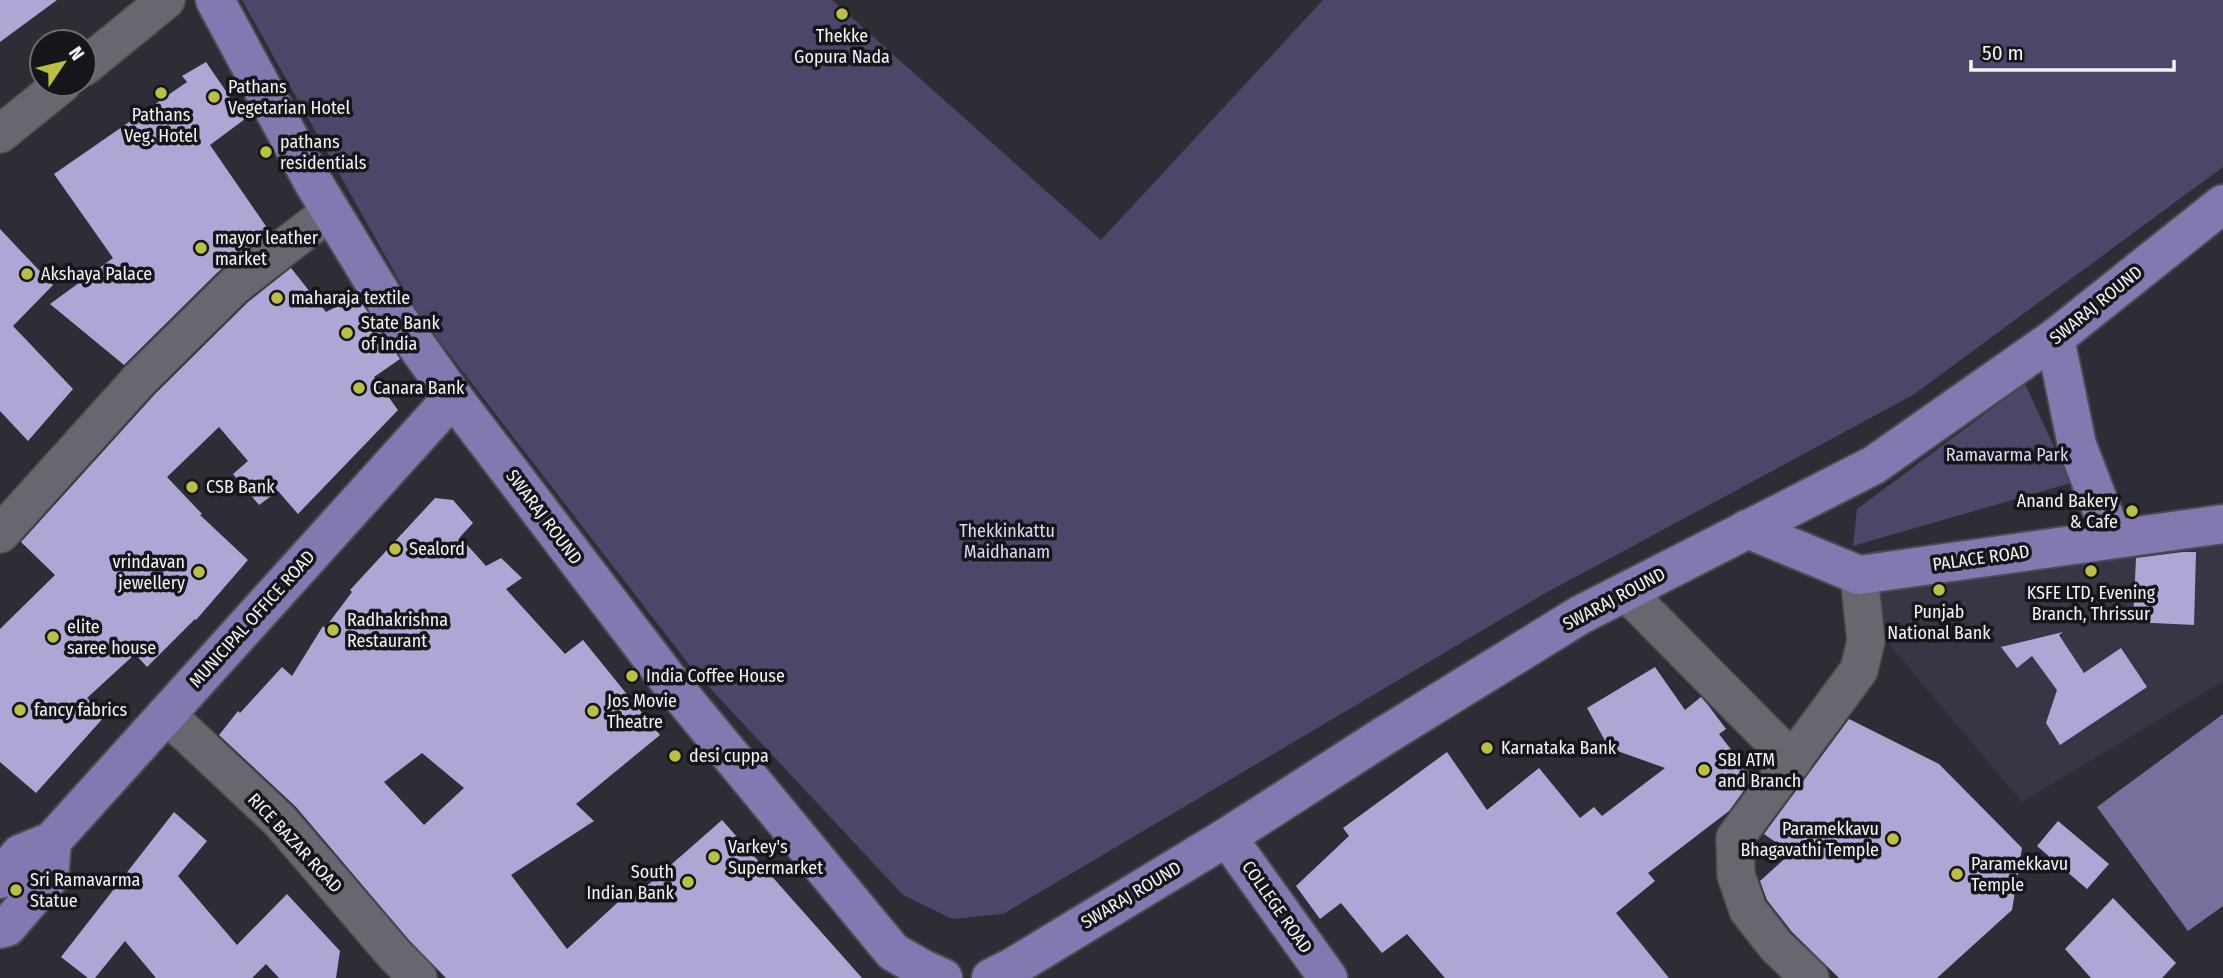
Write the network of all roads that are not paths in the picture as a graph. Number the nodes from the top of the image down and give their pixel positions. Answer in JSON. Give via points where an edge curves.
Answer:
{"nodes":[{"id":1,"x":166,"y":0,"type":"edge"},
{"id":2,"x":215,"y":0,"type":"edge"},
{"id":3,"x":98,"y":55,"type":"edge"},
{"id":4,"x":45,"y":98,"type":"edge"},
{"id":5,"x":0,"y":134,"type":"edge"},
{"id":6,"x":2223,"y":204,"type":"edge"},
{"id":7,"x":331,"y":211,"type":"junction"},
{"id":8,"x":2055,"y":338,"type":"junction"},
{"id":9,"x":453,"y":397,"type":"junction"},
{"id":10,"x":2223,"y":524,"type":"edge"},
{"id":11,"x":1747,"y":529,"type":"junction"},
{"id":12,"x":0,"y":534,"type":"edge"},
{"id":13,"x":2113,"y":539,"type":"junction"},
{"id":14,"x":1859,"y":575,"type":"junction"},
{"id":15,"x":1626,"y":592,"type":"junction"},
{"id":16,"x":166,"y":714,"type":"junction"},
{"id":17,"x":1793,"y":761,"type":"junction"},
{"id":18,"x":1227,"y":837,"type":"junction"},
{"id":19,"x":52,"y":841,"type":"junction"},
{"id":20,"x":0,"y":878,"type":"edge"},
{"id":21,"x":0,"y":929,"type":"edge"},
{"id":22,"x":409,"y":975,"type":"edge"},
{"id":23,"x":943,"y":978,"type":"edge"},
{"id":24,"x":991,"y":978,"type":"edge"},
{"id":25,"x":1328,"y":978,"type":"edge"},
{"id":26,"x":1810,"y":978,"type":"edge"}],
"edges":[{"from":1,"to":3,"type":"street"},
{"from":2,"to":7,"type":"main road","name":"SWARAJ ROUND"},
{"from":4,"to":5,"type":"street"},
{"from":6,"to":8,"type":"main road","name":"SWARAJ ROUND"},
{"from":7,"to":9,"type":"main road","name":"SWARAJ ROUND","via":[[388,305]]},
{"from":7,"to":12,"type":"street","via":[[234,286],[140,379]]},
{"from":8,"to":11,"type":"main road","name":"SWARAJ ROUND","via":[[1874,465]]},
{"from":8,"to":13,"type":"main road","via":[[2077,445]]},
{"from":9,"to":16,"type":"main road","name":"MUNICIPAL OFFICE ROAD"},
{"from":9,"to":23,"type":"main road","name":"SWARAJ ROUND","via":[[670,682],[893,952]]},
{"from":10,"to":13,"type":"main road","name":"PALACE ROAD"},
{"from":11,"to":14,"type":"main road"},
{"from":11,"to":15,"type":"main road","name":"SWARAJ ROUND"},
{"from":13,"to":14,"type":"main road","name":"PALACE ROAD"},
{"from":14,"to":17,"type":"street","via":[[1866,642],[1858,670]]},
{"from":15,"to":17,"type":"street"},
{"from":15,"to":18,"type":"main road","name":"SWARAJ ROUND","via":[[1545,637]]},
{"from":16,"to":19,"type":"main road","name":"MUNICIPAL OFFICE ROAD"},
{"from":16,"to":22,"type":"street","name":"RICE BAZAR ROAD","via":[[280,821]]},
{"from":17,"to":26,"type":"street","via":[[1735,838],[1736,875],[1748,910],[1776,946]]},
{"from":18,"to":24,"type":"main road","name":"SWARAJ ROUND"},
{"from":18,"to":25,"type":"main road","name":"COLLEGE ROAD"},
{"from":19,"to":20,"type":"main road","name":"MUNICIPAL OFFICE ROAD","via":[[20,854]]},
{"from":19,"to":21,"type":"main road","via":[[49,878],[7,927]]}]}
